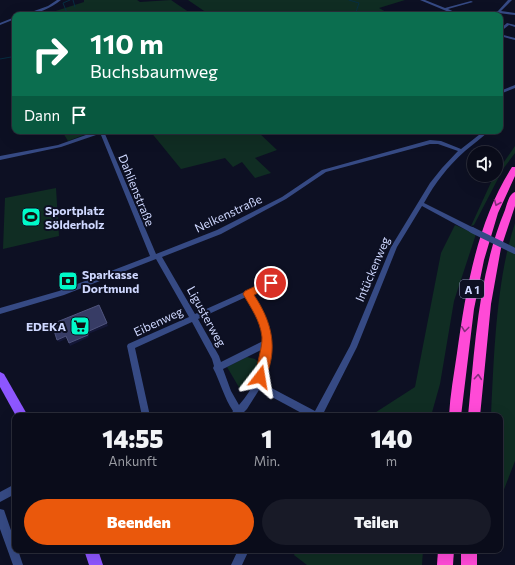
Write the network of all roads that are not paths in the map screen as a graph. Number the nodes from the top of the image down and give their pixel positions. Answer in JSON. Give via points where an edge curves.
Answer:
{"nodes":[{"id":1,"x":60,"y":0,"type":"edge"},
{"id":2,"x":422,"y":0,"type":"edge"},
{"id":3,"x":509,"y":0,"type":"edge"},
{"id":4,"x":471,"y":2,"type":"dead end"},
{"id":5,"x":445,"y":9,"type":"junction"},
{"id":6,"x":34,"y":12,"type":"edge"},
{"id":7,"x":452,"y":12,"type":"edge"},
{"id":8,"x":498,"y":12,"type":"edge"},
{"id":9,"x":503,"y":13,"type":"edge"},
{"id":10,"x":515,"y":14,"type":"edge"},
{"id":11,"x":12,"y":19,"type":"edge"},
{"id":12,"x":0,"y":24,"type":"edge"},
{"id":13,"x":503,"y":26,"type":"edge"},
{"id":14,"x":515,"y":26,"type":"edge"},
{"id":15,"x":503,"y":27,"type":"edge"},
{"id":16,"x":515,"y":30,"type":"edge"},
{"id":17,"x":503,"y":36,"type":"edge"},
{"id":18,"x":515,"y":39,"type":"edge"},
{"id":19,"x":515,"y":86,"type":"edge"},
{"id":20,"x":503,"y":92,"type":"edge"},
{"id":21,"x":92,"y":134,"type":"edge"},
{"id":22,"x":103,"y":134,"type":"edge"},
{"id":23,"x":483,"y":134,"type":"edge"},
{"id":24,"x":462,"y":151,"type":"junction"},
{"id":25,"x":0,"y":158,"type":"edge"},
{"id":26,"x":515,"y":169,"type":"edge"},
{"id":27,"x":515,"y":195,"type":"edge"},
{"id":28,"x":420,"y":203,"type":"junction"},
{"id":29,"x":515,"y":251,"type":"edge"},
{"id":30,"x":156,"y":257,"type":"junction"},
{"id":31,"x":271,"y":283,"type":"dead end"},
{"id":32,"x":248,"y":294,"type":"junction"},
{"id":33,"x":0,"y":311,"type":"edge"},
{"id":34,"x":194,"y":318,"type":"junction"},
{"id":35,"x":267,"y":343,"type":"junction"},
{"id":36,"x":218,"y":368,"type":"junction"},
{"id":37,"x":0,"y":377,"type":"edge"},
{"id":38,"x":258,"y":385,"type":"junction"},
{"id":39,"x":20,"y":413,"type":"edge"},
{"id":40,"x":145,"y":413,"type":"edge"},
{"id":41,"x":236,"y":413,"type":"edge"},
{"id":42,"x":237,"y":413,"type":"edge"},
{"id":43,"x":310,"y":413,"type":"edge"},
{"id":44,"x":318,"y":413,"type":"edge"},
{"id":45,"x":455,"y":413,"type":"edge"},
{"id":46,"x":474,"y":413,"type":"edge"},
{"id":47,"x":12,"y":491,"type":"edge"},
{"id":48,"x":0,"y":497,"type":"edge"},
{"id":49,"x":0,"y":514,"type":"edge"},
{"id":50,"x":12,"y":548,"type":"edge"},
{"id":51,"x":14,"y":553,"type":"edge"},
{"id":52,"x":92,"y":553,"type":"edge"},
{"id":53,"x":242,"y":553,"type":"edge"},
{"id":54,"x":446,"y":553,"type":"edge"},
{"id":55,"x":469,"y":553,"type":"edge"},
{"id":56,"x":18,"y":565,"type":"edge"},
{"id":57,"x":96,"y":565,"type":"edge"},
{"id":58,"x":236,"y":565,"type":"edge"},
{"id":59,"x":445,"y":565,"type":"edge"},
{"id":60,"x":469,"y":565,"type":"edge"}],
"edges":[{"from":1,"to":6,"type":"street"},
{"from":2,"to":5,"type":"street"},
{"from":3,"to":8,"type":"street"},
{"from":4,"to":5,"type":"street"},
{"from":5,"to":7,"type":"street"},
{"from":9,"to":10,"type":"street"},
{"from":11,"to":12,"type":"street"},
{"from":13,"to":14,"type":"street","via":[[508,24]]},
{"from":15,"to":16,"type":"street"},
{"from":17,"to":18,"type":"street"},
{"from":19,"to":20,"type":"street"},
{"from":21,"to":25,"type":"street","via":[[59,146]]},
{"from":22,"to":30,"type":"street","name":"Dahlienstraße","via":[[146,241]]},
{"from":23,"to":24,"type":"street","name":"Intückenweg"},
{"from":24,"to":28,"type":"street","name":"Intückenweg","via":[[439,174]]},
{"from":24,"to":30,"type":"street","name":"Nelkenstraße","via":[[439,142],[430,142],[324,171],[284,198],[249,217]]},
{"from":26,"to":45,"type":"highway","number":"A 1","one_way":true,"via":[[494,211],[480,256],[466,320]]},
{"from":46,"to":27,"type":"highway","number":"A 1","one_way":true,"via":[[482,328],[494,260]]},
{"from":28,"to":29,"type":"street","bridge":true},
{"from":28,"to":44,"type":"street","name":"Intückenweg","via":[[394,247],[353,347]]},
{"from":30,"to":33,"type":"street","name":"Nelkenstraße","via":[[61,293]]},
{"from":30,"to":34,"type":"street","name":"Ligusterweg"},
{"from":31,"to":32,"type":"street"},
{"from":32,"to":34,"type":"street"},
{"from":32,"to":35,"type":"street","via":[[261,314]]},
{"from":34,"to":36,"type":"street","name":"Ligusterweg","via":[[216,358]]},
{"from":34,"to":40,"type":"street","name":"Eibenweg","via":[[131,346]]},
{"from":35,"to":36,"type":"street"},
{"from":35,"to":38,"type":"street"},
{"from":36,"to":41,"type":"street","name":"Ligusterweg"},
{"from":37,"to":39,"type":"main road"},
{"from":38,"to":42,"type":"street"},
{"from":38,"to":43,"type":"street"},
{"from":47,"to":48,"type":"street"},
{"from":49,"to":50,"type":"street"},
{"from":51,"to":56,"type":"street"},
{"from":52,"to":57,"type":"main road"},
{"from":53,"to":58,"type":"street"},
{"from":54,"to":59,"type":"highway"},
{"from":55,"to":60,"type":"highway"}]}
